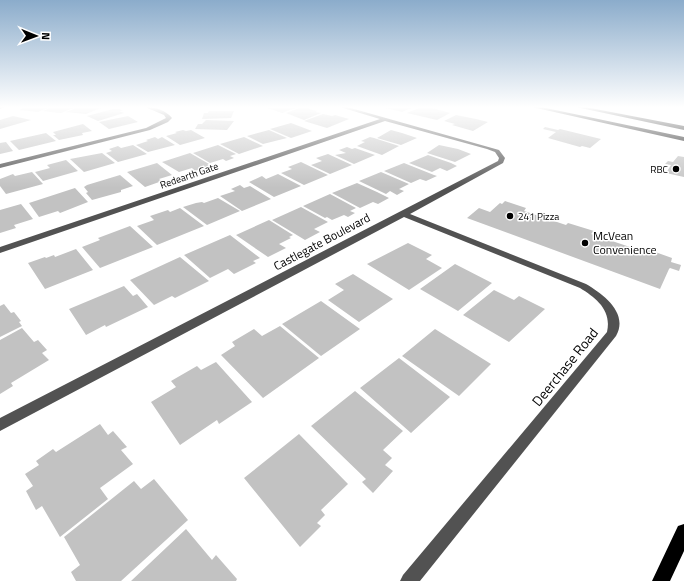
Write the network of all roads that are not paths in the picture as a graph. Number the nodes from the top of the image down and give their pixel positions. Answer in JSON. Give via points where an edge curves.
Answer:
{"nodes":[{"id":1,"x":128,"y":134,"type":"edge"},
{"id":2,"x":341,"y":134,"type":"edge"},
{"id":3,"x":439,"y":134,"type":"edge"},
{"id":4,"x":661,"y":134,"type":"edge"},
{"id":5,"x":684,"y":139,"type":"edge"},
{"id":6,"x":0,"y":166,"type":"edge"},
{"id":7,"x":404,"y":214,"type":"junction"},
{"id":8,"x":0,"y":250,"type":"edge"},
{"id":9,"x":0,"y":425,"type":"edge"},
{"id":10,"x":684,"y":532,"type":"edge"},
{"id":11,"x":409,"y":581,"type":"edge"},
{"id":12,"x":661,"y":581,"type":"edge"}],
"edges":[{"from":1,"to":6,"type":"street"},
{"from":2,"to":8,"type":"street","name":"Redearth Gate"},
{"from":3,"to":7,"type":"street","name":"Castlegate Boulevard","via":[[496,151],[502,158],[501,162]]},
{"from":4,"to":5,"type":"main road"},
{"from":7,"to":9,"type":"street","name":"Castlegate Boulevard"},
{"from":7,"to":11,"type":"street","name":"Deerchase Road","via":[[591,290],[605,302],[615,321],[612,333]]},
{"from":10,"to":12,"type":"main road"}]}
